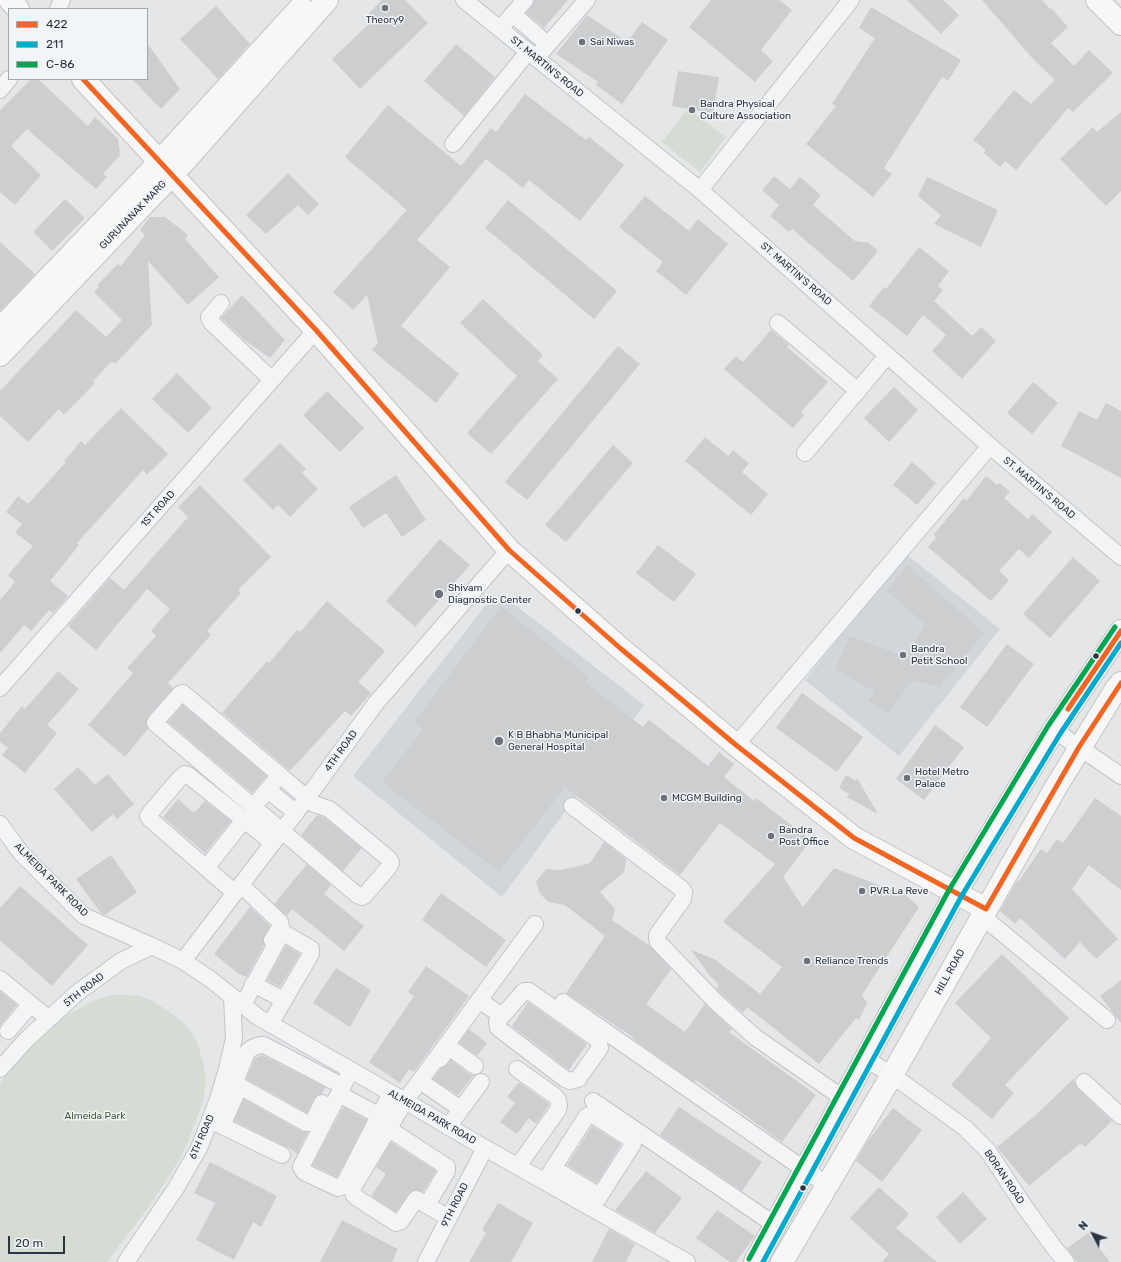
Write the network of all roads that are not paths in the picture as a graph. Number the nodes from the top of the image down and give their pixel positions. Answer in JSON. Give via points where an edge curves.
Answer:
{"nodes":[{"id":1,"x":10,"y":0,"type":"edge"},
{"id":2,"x":327,"y":0,"type":"edge"},
{"id":3,"x":464,"y":0,"type":"edge"},
{"id":4,"x":525,"y":0,"type":"edge"},
{"id":5,"x":586,"y":0,"type":"edge"},
{"id":6,"x":851,"y":0,"type":"edge"},
{"id":7,"x":1097,"y":0,"type":"edge"},
{"id":8,"x":17,"y":8,"type":"edge"},
{"id":9,"x":300,"y":8,"type":"edge"},
{"id":10,"x":513,"y":14,"type":"junction"},
{"id":11,"x":1121,"y":24,"type":"edge"},
{"id":12,"x":500,"y":29,"type":"junction"},
{"id":13,"x":547,"y":44,"type":"junction"},
{"id":14,"x":532,"y":55,"type":"junction"},
{"id":15,"x":8,"y":80,"type":"edge"},
{"id":16,"x":84,"y":80,"type":"edge"},
{"id":17,"x":0,"y":90,"type":"edge"},
{"id":18,"x":453,"y":144,"type":"dead end"},
{"id":19,"x":165,"y":168,"type":"junction"},
{"id":20,"x":700,"y":190,"type":"junction"},
{"id":21,"x":221,"y":303,"type":"dead end"},
{"id":22,"x":778,"y":323,"type":"dead end"},
{"id":23,"x":0,"y":329,"type":"edge"},
{"id":24,"x":316,"y":330,"type":"junction"},
{"id":25,"x":0,"y":355,"type":"edge"},
{"id":26,"x":888,"y":356,"type":"junction"},
{"id":27,"x":272,"y":380,"type":"junction"},
{"id":28,"x":858,"y":391,"type":"junction"},
{"id":29,"x":990,"y":446,"type":"junction"},
{"id":30,"x":805,"y":453,"type":"dead end"},
{"id":31,"x":509,"y":550,"type":"junction"},
{"id":32,"x":1121,"y":557,"type":"edge"},
{"id":33,"x":1121,"y":631,"type":"edge"},
{"id":34,"x":1121,"y":683,"type":"edge"},
{"id":35,"x":0,"y":688,"type":"edge"},
{"id":36,"x":1054,"y":730,"type":"junction"},
{"id":37,"x":736,"y":745,"type":"junction"},
{"id":38,"x":1079,"y":747,"type":"junction"},
{"id":39,"x":280,"y":775,"type":"junction"},
{"id":40,"x":1121,"y":776,"type":"edge"},
{"id":41,"x":268,"y":790,"type":"junction"},
{"id":42,"x":311,"y":802,"type":"junction"},
{"id":43,"x":572,"y":806,"type":"dead end"},
{"id":44,"x":249,"y":813,"type":"junction"},
{"id":45,"x":296,"y":813,"type":"junction"},
{"id":46,"x":0,"y":824,"type":"edge"},
{"id":47,"x":282,"y":837,"type":"junction"},
{"id":48,"x":206,"y":868,"type":"junction"},
{"id":49,"x":238,"y":889,"type":"junction"},
{"id":50,"x":956,"y":894,"type":"junction"},
{"id":51,"x":984,"y":913,"type":"junction"},
{"id":52,"x":535,"y":924,"type":"dead end"},
{"id":53,"x":152,"y":946,"type":"junction"},
{"id":54,"x":183,"y":961,"type":"junction"},
{"id":55,"x":0,"y":979,"type":"edge"},
{"id":56,"x":253,"y":984,"type":"junction"},
{"id":57,"x":284,"y":1000,"type":"junction"},
{"id":58,"x":479,"y":1000,"type":"junction"},
{"id":59,"x":238,"y":1001,"type":"junction"},
{"id":60,"x":563,"y":1002,"type":"dead end"},
{"id":61,"x":31,"y":1004,"type":"junction"},
{"id":62,"x":502,"y":1016,"type":"junction"},
{"id":63,"x":49,"y":1019,"type":"junction"},
{"id":64,"x":1107,"y":1020,"type":"dead end"},
{"id":65,"x":270,"y":1024,"type":"junction"},
{"id":66,"x":4,"y":1028,"type":"edge"},
{"id":67,"x":23,"y":1044,"type":"junction"},
{"id":68,"x":866,"y":1059,"type":"junction"},
{"id":69,"x":475,"y":1066,"type":"dead end"},
{"id":70,"x":346,"y":1067,"type":"junction"},
{"id":71,"x":0,"y":1069,"type":"edge"},
{"id":72,"x":517,"y":1069,"type":"dead end"},
{"id":73,"x":892,"y":1075,"type":"junction"},
{"id":74,"x":421,"y":1082,"type":"junction"},
{"id":75,"x":481,"y":1082,"type":"dead end"},
{"id":76,"x":1084,"y":1082,"type":"dead end"},
{"id":77,"x":230,"y":1084,"type":"junction"},
{"id":78,"x":336,"y":1087,"type":"junction"},
{"id":79,"x":391,"y":1093,"type":"junction"},
{"id":80,"x":844,"y":1099,"type":"junction"},
{"id":81,"x":405,"y":1101,"type":"junction"},
{"id":82,"x":593,"y":1101,"type":"dead end"},
{"id":83,"x":461,"y":1109,"type":"junction"},
{"id":84,"x":1121,"y":1116,"type":"edge"},
{"id":85,"x":289,"y":1118,"type":"dead end"},
{"id":86,"x":384,"y":1122,"type":"junction"},
{"id":87,"x":216,"y":1123,"type":"junction"},
{"id":88,"x":448,"y":1126,"type":"junction"},
{"id":89,"x":485,"y":1148,"type":"junction"},
{"id":90,"x":282,"y":1155,"type":"dead end"},
{"id":91,"x":518,"y":1166,"type":"junction"},
{"id":92,"x":553,"y":1168,"type":"junction"},
{"id":93,"x":805,"y":1170,"type":"junction"},
{"id":94,"x":545,"y":1181,"type":"junction"},
{"id":95,"x":828,"y":1185,"type":"junction"},
{"id":96,"x":596,"y":1202,"type":"junction"},
{"id":97,"x":427,"y":1205,"type":"junction"},
{"id":98,"x":449,"y":1218,"type":"junction"},
{"id":99,"x":775,"y":1225,"type":"junction"},
{"id":100,"x":126,"y":1262,"type":"edge"},
{"id":101,"x":426,"y":1262,"type":"edge"},
{"id":102,"x":687,"y":1262,"type":"edge"},
{"id":103,"x":755,"y":1262,"type":"edge"},
{"id":104,"x":782,"y":1262,"type":"edge"},
{"id":105,"x":1066,"y":1262,"type":"edge"}],
"edges":[{"from":1,"to":8,"type":"main road"},
{"from":2,"to":9,"type":"main road","name":"GURUNANAK MARG"},
{"from":3,"to":12,"type":"street","name":"ST. MARTIN'S ROAD"},
{"from":4,"to":10,"type":"street"},
{"from":5,"to":13,"type":"street"},
{"from":6,"to":20,"type":"street"},
{"from":7,"to":11,"type":"main road"},
{"from":9,"to":19,"type":"main road","name":"GURUNANAK MARG"},
{"from":10,"to":12,"type":"street"},
{"from":10,"to":13,"type":"street"},
{"from":12,"to":14,"type":"street","name":"ST. MARTIN'S ROAD"},
{"from":13,"to":14,"type":"street"},
{"from":14,"to":18,"type":"street"},
{"from":14,"to":20,"type":"street","name":"ST. MARTIN'S ROAD"},
{"from":15,"to":17,"type":"street"},
{"from":16,"to":19,"type":"main road"},
{"from":19,"to":23,"type":"main road","name":"GURUNANAK MARG"},
{"from":19,"to":24,"type":"main road"},
{"from":19,"to":25,"type":"main road","name":"GURUNANAK MARG"},
{"from":20,"to":26,"type":"street","name":"ST. MARTIN'S ROAD"},
{"from":21,"to":27,"type":"street","via":[[209,317],[210,322]]},
{"from":22,"to":28,"type":"street"},
{"from":24,"to":27,"type":"street","name":"1ST ROAD"},
{"from":24,"to":31,"type":"main road"},
{"from":26,"to":28,"type":"street"},
{"from":26,"to":29,"type":"street","name":"ST. MARTIN'S ROAD"},
{"from":27,"to":35,"type":"street","name":"1ST ROAD"},
{"from":28,"to":30,"type":"street"},
{"from":29,"to":32,"type":"street","name":"ST. MARTIN'S ROAD"},
{"from":29,"to":37,"type":"street"},
{"from":31,"to":37,"type":"main road","via":[[620,648]]},
{"from":31,"to":42,"type":"street","name":"4TH ROAD","via":[[376,703]]},
{"from":33,"to":36,"type":"main road"},
{"from":34,"to":38,"type":"main road","name":"HILL ROAD"},
{"from":36,"to":38,"type":"street"},
{"from":36,"to":50,"type":"main road"},
{"from":37,"to":50,"type":"main road","via":[[854,838]]},
{"from":38,"to":40,"type":"street"},
{"from":38,"to":51,"type":"main road","name":"HILL ROAD"},
{"from":39,"to":41,"type":"street"},
{"from":39,"to":42,"type":"street"},
{"from":39,"to":44,"type":"street","via":[[183,693],[157,720],[155,723]]},
{"from":41,"to":44,"type":"street"},
{"from":41,"to":45,"type":"street"},
{"from":42,"to":45,"type":"street","name":"4TH ROAD"},
{"from":42,"to":47,"type":"street"},
{"from":42,"to":47,"type":"street","via":[[329,809],[389,859],[389,867],[365,895],[360,896]]},
{"from":43,"to":80,"type":"street","via":[[684,892],[683,899],[657,935],[658,942],[716,1002],[755,1037]]},
{"from":44,"to":47,"type":"street"},
{"from":44,"to":48,"type":"street"},
{"from":44,"to":48,"type":"street","via":[[185,774],[150,813],[150,819]]},
{"from":45,"to":47,"type":"street","name":"4TH ROAD"},
{"from":46,"to":53,"type":"street","name":"ALMEIDA PARK ROAD","via":[[21,853],[84,916]]},
{"from":47,"to":49,"type":"street","name":"4TH ROAD"},
{"from":48,"to":49,"type":"street"},
{"from":49,"to":54,"type":"street","name":"4TH ROAD"},
{"from":49,"to":59,"type":"street","via":[[282,926]]},
{"from":50,"to":51,"type":"main road"},
{"from":50,"to":68,"type":"main road"},
{"from":51,"to":64,"type":"street"},
{"from":51,"to":73,"type":"main road","name":"HILL ROAD"},
{"from":52,"to":58,"type":"street"},
{"from":53,"to":54,"type":"street"},
{"from":53,"to":63,"type":"street","name":"5TH ROAD","via":[[121,961],[77,993]]},
{"from":54,"to":59,"type":"street","name":"ALMEIDA PARK ROAD"},
{"from":55,"to":61,"type":"street"},
{"from":56,"to":57,"type":"street"},
{"from":56,"to":57,"type":"street","via":[[280,936],[284,934],[312,951]]},
{"from":56,"to":59,"type":"street"},
{"from":57,"to":65,"type":"street"},
{"from":58,"to":62,"type":"street"},
{"from":58,"to":74,"type":"street"},
{"from":59,"to":65,"type":"street","name":"ALMEIDA PARK ROAD"},
{"from":59,"to":77,"type":"street","name":"6TH ROAD"},
{"from":60,"to":93,"type":"street"},
{"from":61,"to":63,"type":"street"},
{"from":61,"to":66,"type":"street"},
{"from":62,"to":62,"type":"street","via":[[497,1022],[498,1028],[570,1081],[578,1080],[600,1048],[594,1035],[529,991],[520,994]]},
{"from":63,"to":67,"type":"street","name":"5TH ROAD"},
{"from":65,"to":70,"type":"street","name":"ALMEIDA PARK ROAD"},
{"from":66,"to":67,"type":"street"},
{"from":67,"to":71,"type":"street","name":"5TH ROAD"},
{"from":68,"to":73,"type":"street","name":"BORAN ROAD"},
{"from":68,"to":80,"type":"main road"},
{"from":69,"to":74,"type":"street","via":[[449,1047]]},
{"from":70,"to":78,"type":"street"},
{"from":70,"to":79,"type":"street","name":"ALMEIDA PARK ROAD"},
{"from":72,"to":91,"type":"street","via":[[555,1096],[559,1105]]},
{"from":73,"to":95,"type":"main road","name":"HILL ROAD"},
{"from":73,"to":105,"type":"street","name":"BORAN ROAD","via":[[965,1128],[988,1151],[1024,1206]]},
{"from":74,"to":81,"type":"street"},
{"from":74,"to":83,"type":"street"},
{"from":75,"to":83,"type":"street"},
{"from":76,"to":84,"type":"street"},
{"from":77,"to":78,"type":"street","via":[[310,1123]]},
{"from":77,"to":78,"type":"street","via":[[247,1052],[264,1045]]},
{"from":77,"to":85,"type":"street"},
{"from":77,"to":87,"type":"street","name":"6TH ROAD"},
{"from":78,"to":86,"type":"street"},
{"from":78,"to":86,"type":"street","via":[[301,1167],[304,1172],[338,1188],[343,1186]]},
{"from":79,"to":81,"type":"street","name":"ALMEIDA PARK ROAD"},
{"from":79,"to":86,"type":"street"},
{"from":80,"to":93,"type":"main road"},
{"from":81,"to":86,"type":"street"},
{"from":81,"to":88,"type":"street","name":"ALMEIDA PARK ROAD"},
{"from":82,"to":99,"type":"street"},
{"from":83,"to":88,"type":"street"},
{"from":86,"to":97,"type":"street","via":[[447,1167]]},
{"from":86,"to":97,"type":"street","via":[[352,1189],[354,1196],[396,1223],[401,1222],[414,1200],[418,1199]]},
{"from":87,"to":90,"type":"street"},
{"from":87,"to":100,"type":"street","name":"6TH ROAD"},
{"from":88,"to":89,"type":"street","name":"ALMEIDA PARK ROAD"},
{"from":89,"to":91,"type":"street","name":"ALMEIDA PARK ROAD"},
{"from":89,"to":98,"type":"street","name":"9TH ROAD"},
{"from":91,"to":94,"type":"street","name":"ALMEIDA PARK ROAD"},
{"from":92,"to":94,"type":"street"},
{"from":92,"to":96,"type":"street"},
{"from":92,"to":96,"type":"street","via":[[589,1115],[593,1115],[632,1140],[632,1148]]},
{"from":93,"to":95,"type":"street"},
{"from":93,"to":99,"type":"main road"},
{"from":94,"to":96,"type":"street","name":"ALMEIDA PARK ROAD"},
{"from":95,"to":104,"type":"main road","name":"HILL ROAD"},
{"from":96,"to":102,"type":"street","name":"ALMEIDA PARK ROAD"},
{"from":97,"to":98,"type":"street"},
{"from":98,"to":101,"type":"street","name":"9TH ROAD"},
{"from":99,"to":103,"type":"main road"}]}
